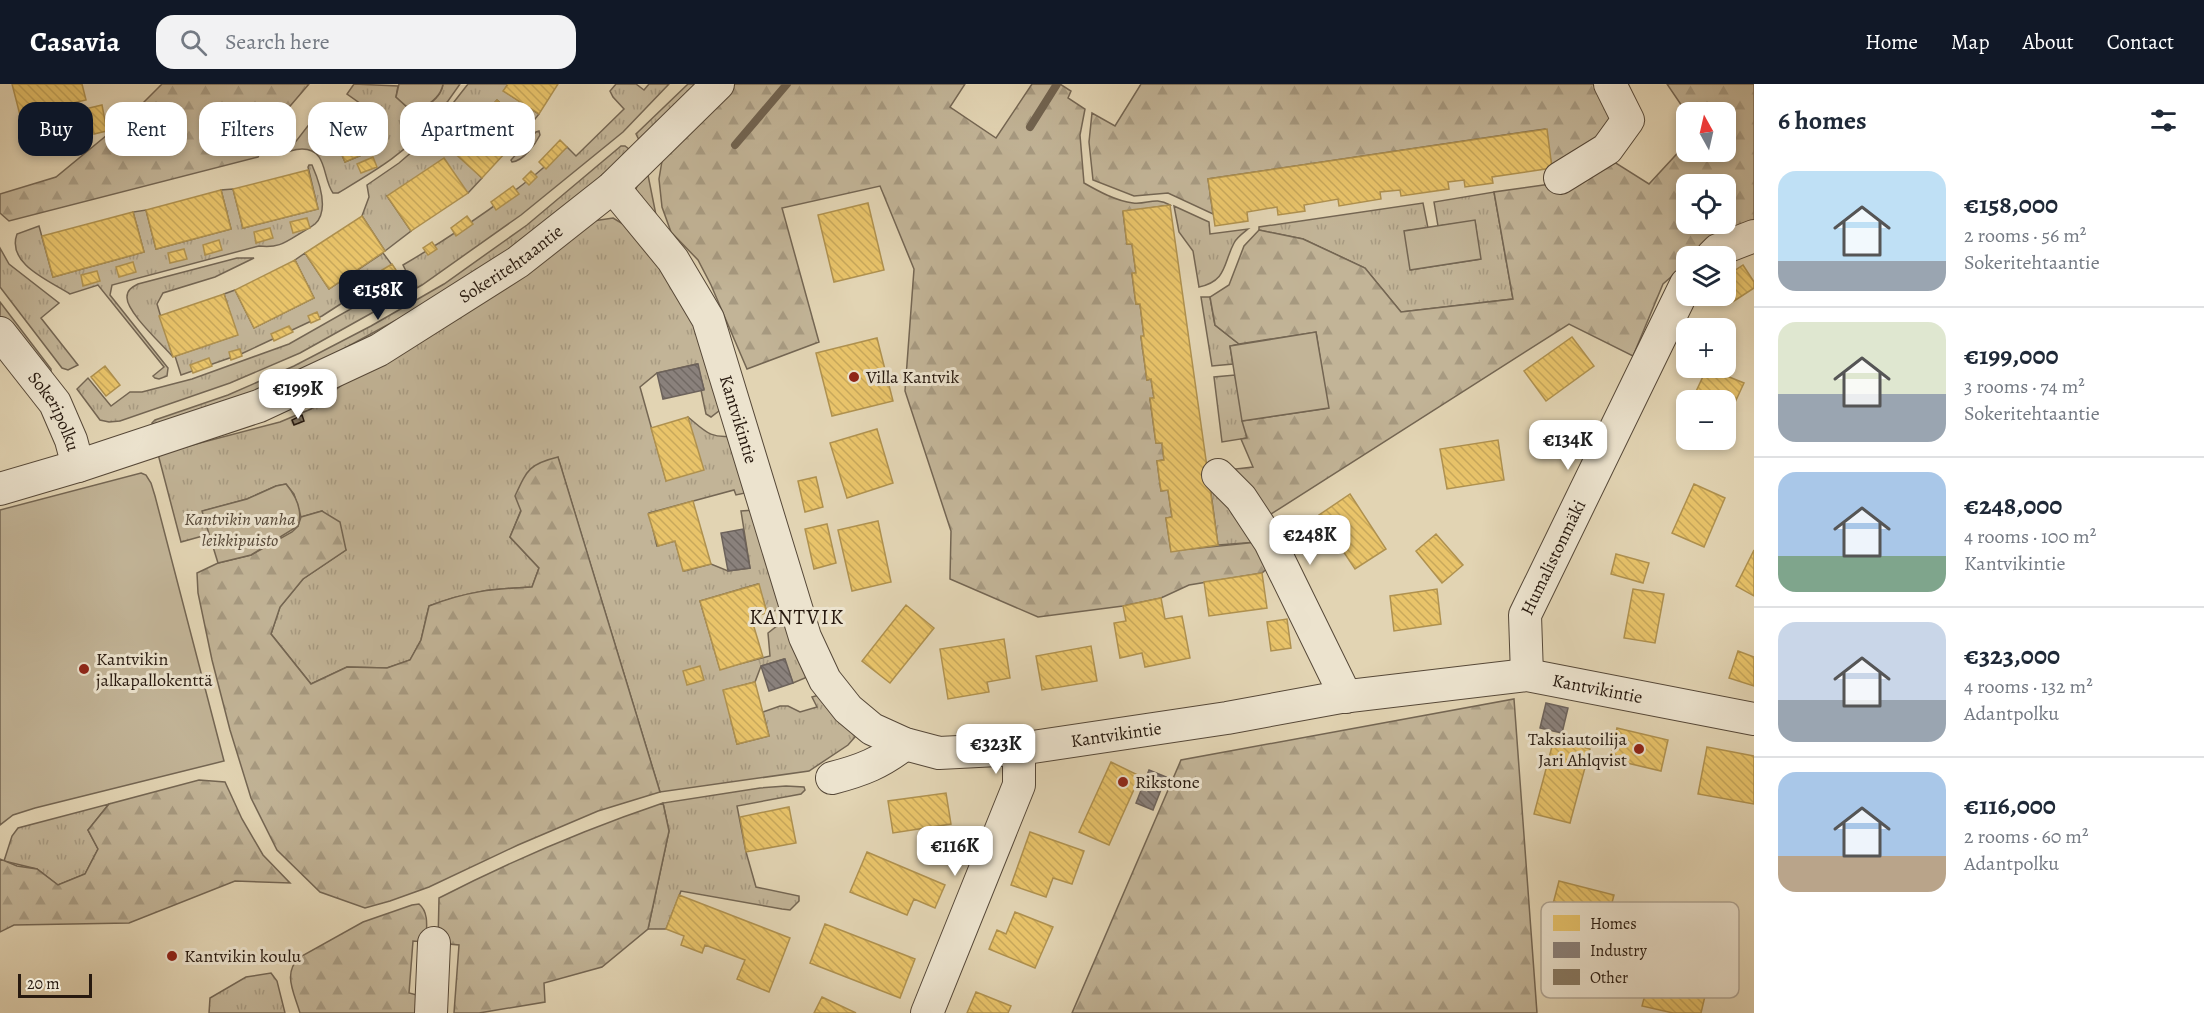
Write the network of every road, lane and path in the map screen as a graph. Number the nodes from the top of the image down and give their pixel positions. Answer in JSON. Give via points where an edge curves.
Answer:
{"nodes":[{"id":1,"x":718,"y":84,"type":"edge"},
{"id":2,"x":1610,"y":84,"type":"edge"},
{"id":3,"x":1560,"y":178,"type":"dead end"},
{"id":4,"x":613,"y":187,"type":"junction"},
{"id":5,"x":1754,"y":236,"type":"edge"},
{"id":6,"x":1728,"y":246,"type":"edge"},
{"id":7,"x":1676,"y":305,"type":"edge"},
{"id":8,"x":0,"y":333,"type":"edge"},
{"id":9,"x":78,"y":466,"type":"junction"},
{"id":10,"x":1218,"y":475,"type":"dead end"},
{"id":11,"x":0,"y":489,"type":"edge"},
{"id":12,"x":1527,"y":675,"type":"junction"},
{"id":13,"x":1346,"y":697,"type":"junction"},
{"id":14,"x":1754,"y":719,"type":"edge"},
{"id":15,"x":905,"y":744,"type":"junction"},
{"id":16,"x":1019,"y":748,"type":"junction"},
{"id":17,"x":832,"y":778,"type":"dead end"},
{"id":18,"x":434,"y":943,"type":"dead end"},
{"id":19,"x":430,"y":1013,"type":"edge"},
{"id":20,"x":927,"y":1013,"type":"edge"}],
"edges":[{"from":1,"to":4,"type":"street","name":"Sokeritehtaantie"},
{"from":2,"to":3,"type":"street","via":[[1628,120],[1606,149]]},
{"from":4,"to":9,"type":"street","name":"Sokeritehtaantie","via":[[518,262],[379,350],[259,406]]},
{"from":4,"to":15,"type":"street","name":"Kantvikintie","via":[[674,260],[708,319],[805,637],[825,680],[848,709],[873,729]]},
{"from":5,"to":6,"type":"street"},
{"from":7,"to":12,"type":"street","name":"Humalistonmäki","via":[[1525,615]]},
{"from":8,"to":9,"type":"street","name":"Sokeripolku","via":[[55,403]]},
{"from":9,"to":11,"type":"street","name":"Sokeritehtaantie"},
{"from":10,"to":13,"type":"street","via":[[1241,498],[1270,542]]},
{"from":12,"to":13,"type":"street","name":"Kantvikintie"},
{"from":12,"to":14,"type":"street","name":"Kantvikintie"},
{"from":13,"to":16,"type":"street","name":"Kantvikintie"},
{"from":15,"to":16,"type":"street","name":"Kantvikintie","via":[[939,753]]},
{"from":15,"to":17,"type":"street","via":[[883,761]]},
{"from":16,"to":20,"type":"street","via":[[1018,785]]},
{"from":18,"to":19,"type":"street"}]}
